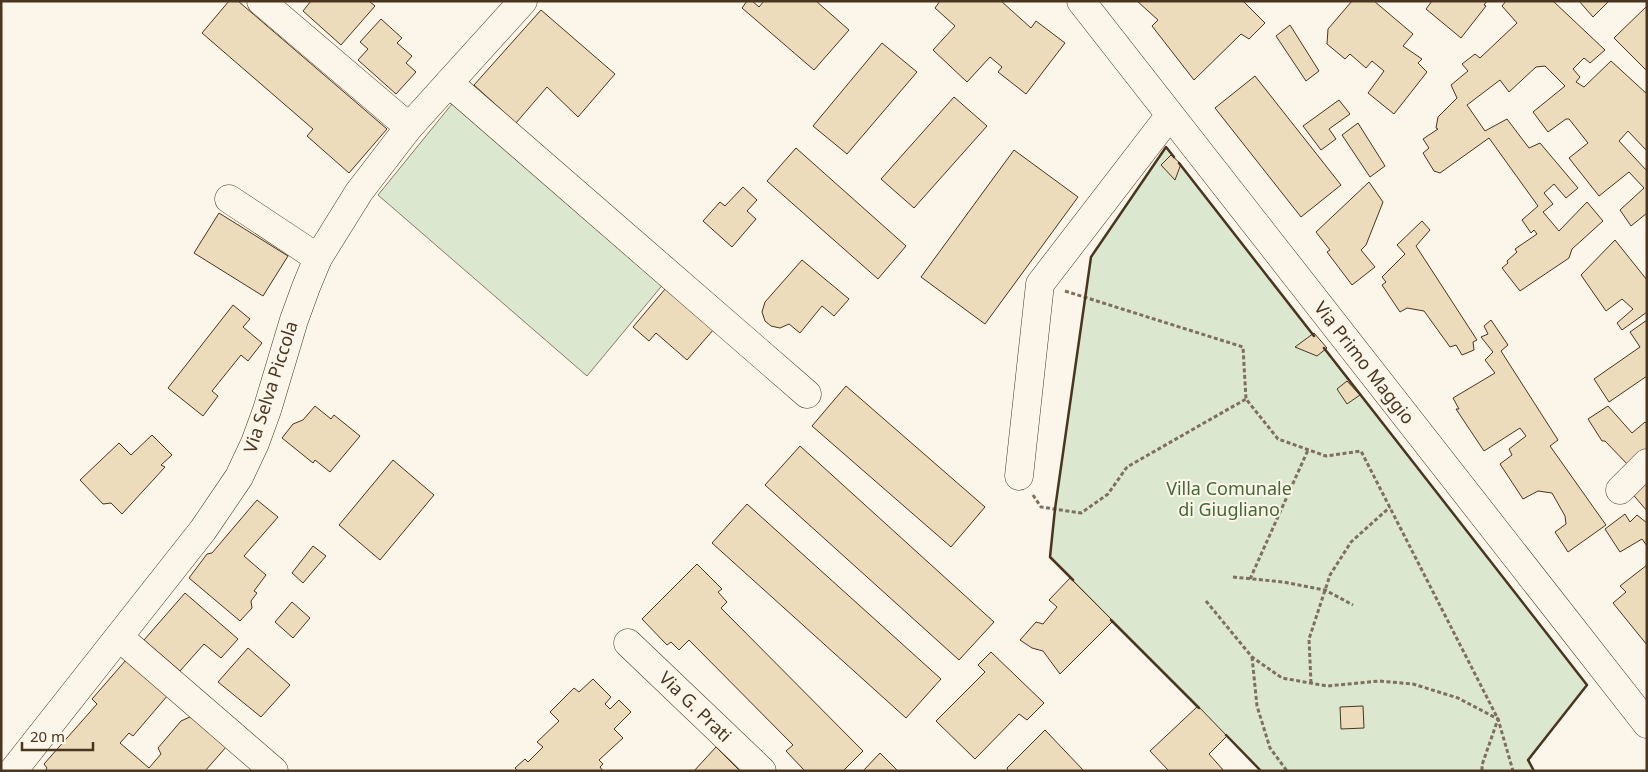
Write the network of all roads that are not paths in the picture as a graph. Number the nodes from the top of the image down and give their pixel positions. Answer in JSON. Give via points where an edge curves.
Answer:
{"nodes":[{"id":1,"x":261,"y":1,"type":"edge"},
{"id":2,"x":1081,"y":1,"type":"edge"},
{"id":3,"x":517,"y":3,"type":"edge"},
{"id":4,"x":449,"y":83,"type":"junction"},
{"id":5,"x":1170,"y":115,"type":"junction"},
{"id":6,"x":409,"y":127,"type":"junction"},
{"id":7,"x":229,"y":199,"type":"dead end"},
{"id":8,"x":318,"y":258,"type":"junction"},
{"id":9,"x":807,"y":394,"type":"dead end"},
{"id":10,"x":1647,"y":463,"type":"edge"},
{"id":11,"x":1019,"y":476,"type":"road end"},
{"id":12,"x":1620,"y":490,"type":"dead end"},
{"id":13,"x":119,"y":637,"type":"junction"},
{"id":14,"x":628,"y":643,"type":"dead end"},
{"id":15,"x":1647,"y":724,"type":"edge"},
{"id":16,"x":13,"y":771,"type":"edge"},
{"id":17,"x":274,"y":771,"type":"edge"},
{"id":18,"x":762,"y":771,"type":"edge"}],
"edges":[{"from":1,"to":6,"type":"street"},
{"from":2,"to":5,"type":"street","name":"Via Primo Maggio"},
{"from":3,"to":4,"type":"street","name":"Via Selva Piccola"},
{"from":4,"to":6,"type":"street","name":"Via Selva Piccola"},
{"from":4,"to":9,"type":"street"},
{"from":5,"to":11,"type":"street","via":[[1040,284]]},
{"from":5,"to":15,"type":"street","name":"Via Primo Maggio"},
{"from":6,"to":8,"type":"street","name":"Via Selva Piccola","via":[[359,192]]},
{"from":7,"to":8,"type":"street"},
{"from":8,"to":13,"type":"street","name":"Via Selva Piccola","via":[[294,320],[258,435],[239,477],[203,530]]},
{"from":10,"to":12,"type":"street"},
{"from":13,"to":16,"type":"street","name":"Via Selva Piccola"},
{"from":13,"to":17,"type":"street"},
{"from":14,"to":18,"type":"street","name":"Via G. Prati"}]}
